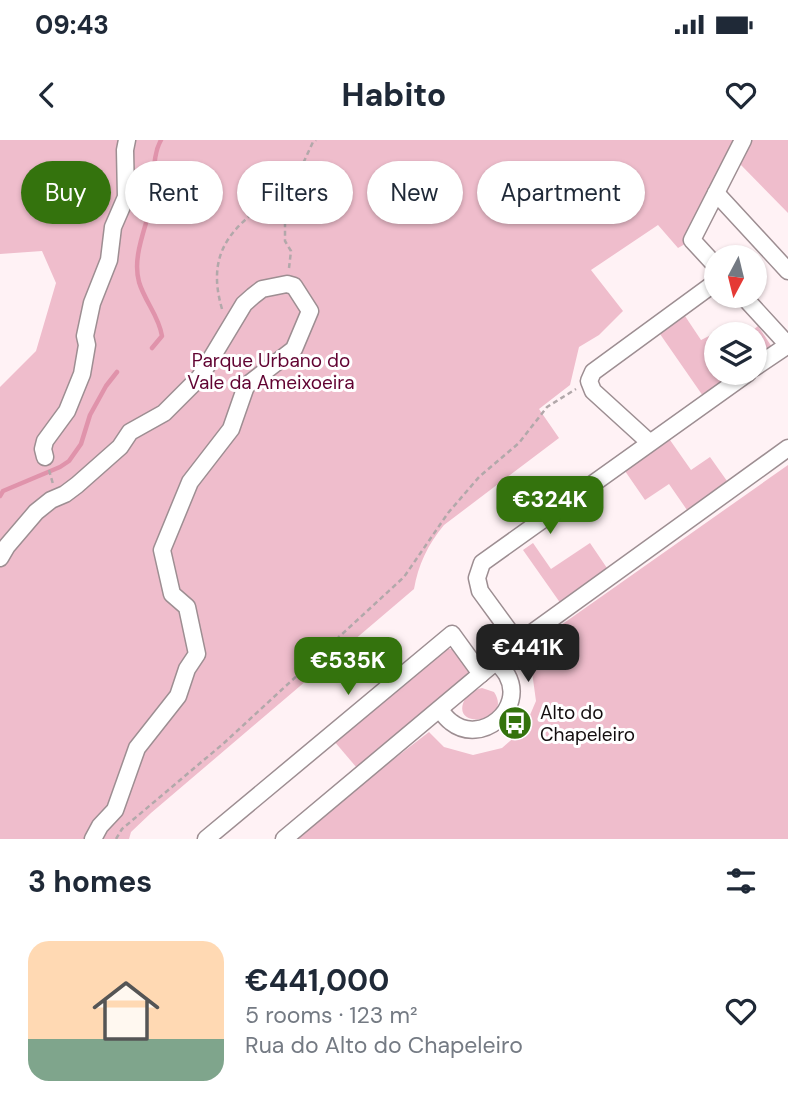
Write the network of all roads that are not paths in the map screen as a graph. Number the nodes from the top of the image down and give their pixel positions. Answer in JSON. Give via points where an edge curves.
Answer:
{"nodes":[{"id":1,"x":127,"y":140,"type":"edge"},
{"id":2,"x":743,"y":140,"type":"edge"},
{"id":3,"x":716,"y":193,"type":"junction"},
{"id":4,"x":704,"y":253,"type":"edge"},
{"id":5,"x":788,"y":271,"type":"edge"},
{"id":6,"x":704,"y":291,"type":"edge"},
{"id":7,"x":754,"y":308,"type":"edge"},
{"id":8,"x":788,"y":345,"type":"edge"},
{"id":9,"x":767,"y":359,"type":"edge"},
{"id":10,"x":731,"y":385,"type":"edge"},
{"id":11,"x":649,"y":442,"type":"junction"},
{"id":12,"x":788,"y":448,"type":"edge"},
{"id":13,"x":45,"y":457,"type":"dead end"},
{"id":14,"x":0,"y":558,"type":"edge"},
{"id":15,"x":518,"y":643,"type":"junction"},
{"id":16,"x":496,"y":662,"type":"junction"},
{"id":17,"x":481,"y":674,"type":"junction"},
{"id":18,"x":440,"y":710,"type":"junction"},
{"id":19,"x":93,"y":839,"type":"edge"},
{"id":20,"x":206,"y":839,"type":"edge"},
{"id":21,"x":285,"y":839,"type":"edge"}],
"edges":[{"from":1,"to":13,"type":"street","via":[[126,197],[92,303],[82,374],[67,411],[45,441]]},
{"from":2,"to":3,"type":"street"},
{"from":3,"to":4,"type":"street","via":[[692,240]]},
{"from":3,"to":5,"type":"street"},
{"from":6,"to":11,"type":"street","via":[[593,372],[589,381],[593,391]]},
{"from":7,"to":8,"type":"street"},
{"from":8,"to":9,"type":"street"},
{"from":10,"to":11,"type":"street"},
{"from":11,"to":15,"type":"street","via":[[482,563],[477,578],[480,591]]},
{"from":12,"to":15,"type":"street"},
{"from":14,"to":19,"type":"street","via":[[36,512],[77,485],[120,447],[130,432],[164,413],[204,373],[244,304],[262,289],[294,286],[310,312],[294,349],[246,386],[231,429],[190,482],[162,550],[172,594],[187,607],[197,654],[178,696],[137,748],[115,810]]},
{"from":15,"to":16,"type":"street"},
{"from":16,"to":17,"type":"street"},
{"from":16,"to":18,"type":"street","via":[[509,677],[512,696],[504,716],[490,726],[471,730],[453,724]]},
{"from":17,"to":18,"type":"street"},
{"from":17,"to":20,"type":"street","via":[[452,634]]},
{"from":18,"to":21,"type":"street"}]}
